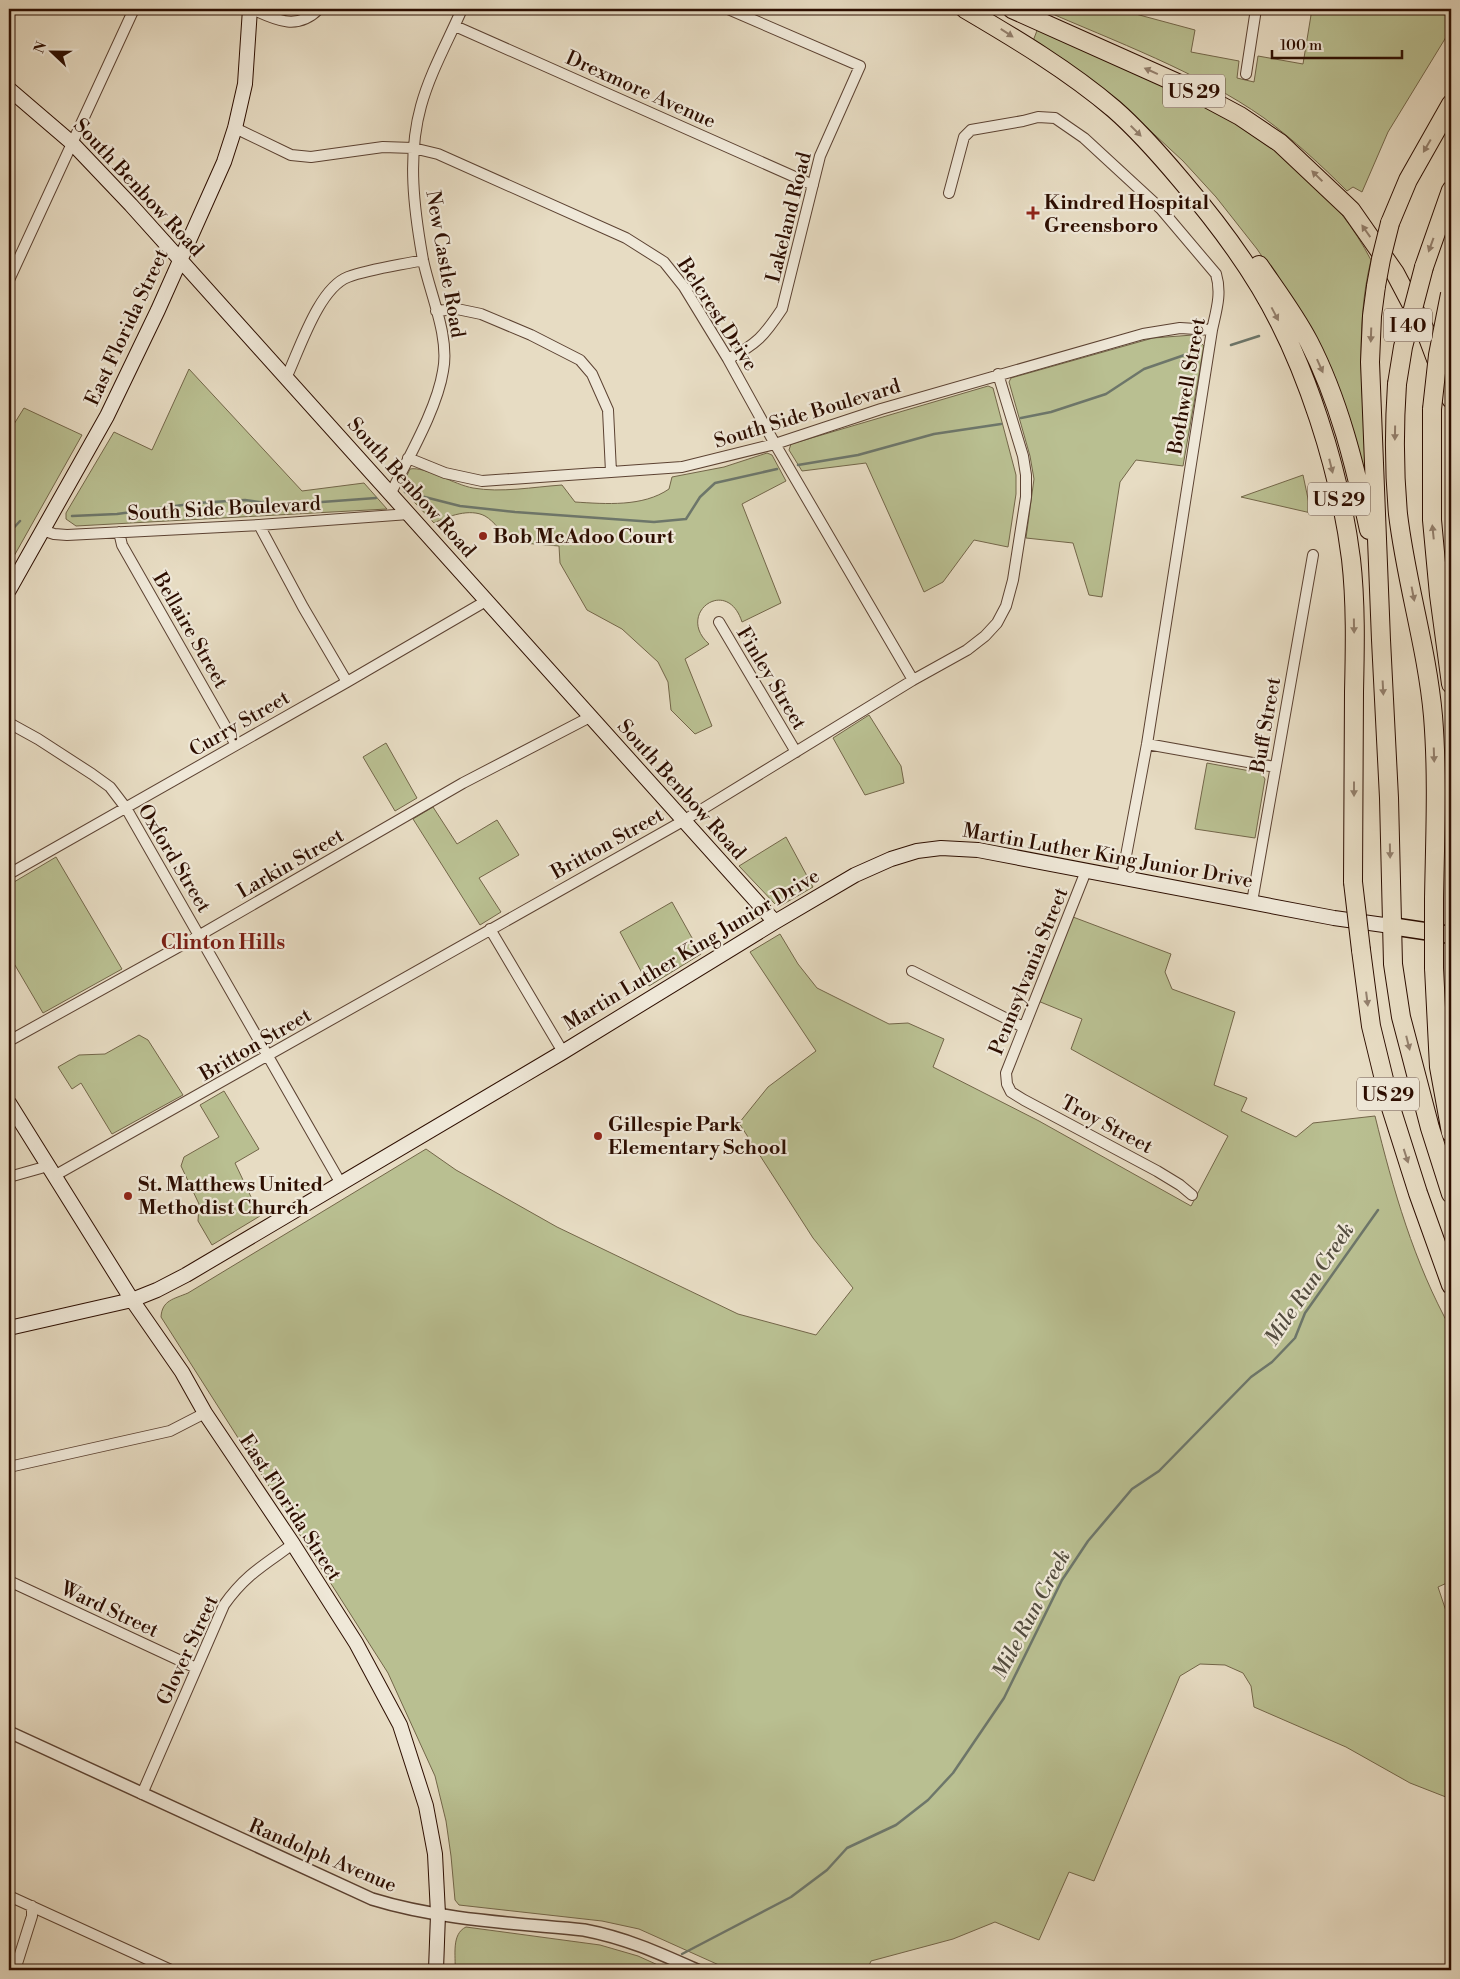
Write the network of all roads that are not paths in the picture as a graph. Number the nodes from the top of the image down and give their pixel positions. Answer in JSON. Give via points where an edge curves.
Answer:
{"nodes":[{"id":1,"x":134,"y":9,"type":"edge"},
{"id":2,"x":250,"y":9,"type":"edge"},
{"id":3,"x":319,"y":9,"type":"edge"},
{"id":4,"x":462,"y":9,"type":"edge"},
{"id":5,"x":728,"y":9,"type":"edge"},
{"id":6,"x":965,"y":9,"type":"edge"},
{"id":7,"x":1012,"y":9,"type":"edge"},
{"id":8,"x":1256,"y":9,"type":"edge"},
{"id":9,"x":455,"y":26,"type":"junction"},
{"id":10,"x":1246,"y":74,"type":"dead end"},
{"id":11,"x":9,"y":89,"type":"edge"},
{"id":12,"x":1451,"y":104,"type":"edge"},
{"id":13,"x":235,"y":128,"type":"junction"},
{"id":14,"x":72,"y":143,"type":"junction"},
{"id":15,"x":413,"y":148,"type":"junction"},
{"id":16,"x":1165,"y":161,"type":"junction"},
{"id":17,"x":813,"y":184,"type":"junction"},
{"id":18,"x":1451,"y":190,"type":"edge"},
{"id":19,"x":949,"y":193,"type":"dead end"},
{"id":20,"x":180,"y":259,"type":"junction"},
{"id":21,"x":423,"y":260,"type":"junction"},
{"id":22,"x":9,"y":280,"type":"edge"},
{"id":23,"x":1450,"y":290,"type":"edge"},
{"id":24,"x":436,"y":311,"type":"junction"},
{"id":25,"x":1212,"y":330,"type":"junction"},
{"id":26,"x":728,"y":359,"type":"junction"},
{"id":27,"x":998,"y":374,"type":"junction"},
{"id":28,"x":286,"y":376,"type":"junction"},
{"id":29,"x":1451,"y":399,"type":"edge"},
{"id":30,"x":775,"y":444,"type":"junction"},
{"id":31,"x":408,"y":458,"type":"junction"},
{"id":32,"x":611,"y":472,"type":"junction"},
{"id":33,"x":391,"y":493,"type":"junction"},
{"id":34,"x":410,"y":514,"type":"junction"},
{"id":35,"x":259,"y":525,"type":"junction"},
{"id":36,"x":42,"y":530,"type":"junction"},
{"id":37,"x":119,"y":532,"type":"junction"},
{"id":38,"x":1313,"y":555,"type":"dead end"},
{"id":39,"x":9,"y":590,"type":"edge"},
{"id":40,"x":486,"y":601,"type":"junction"},
{"id":41,"x":719,"y":622,"type":"dead end"},
{"id":42,"x":1381,"y":640,"type":"junction"},
{"id":43,"x":913,"y":680,"type":"junction"},
{"id":44,"x":347,"y":682,"type":"junction"},
{"id":45,"x":1451,"y":684,"type":"edge"},
{"id":46,"x":590,"y":717,"type":"junction"},
{"id":47,"x":9,"y":722,"type":"edge"},
{"id":48,"x":1147,"y":744,"type":"junction"},
{"id":49,"x":236,"y":745,"type":"junction"},
{"id":50,"x":796,"y":752,"type":"junction"},
{"id":51,"x":1275,"y":767,"type":"junction"},
{"id":52,"x":126,"y":808,"type":"junction"},
{"id":53,"x":683,"y":821,"type":"junction"},
{"id":54,"x":1086,"y":870,"type":"junction"},
{"id":55,"x":9,"y":874,"type":"edge"},
{"id":56,"x":1122,"y":877,"type":"junction"},
{"id":57,"x":1252,"y":902,"type":"junction"},
{"id":58,"x":775,"y":922,"type":"junction"},
{"id":59,"x":1391,"y":926,"type":"junction"},
{"id":60,"x":490,"y":929,"type":"junction"},
{"id":61,"x":200,"y":935,"type":"junction"},
{"id":62,"x":1451,"y":935,"type":"edge"},
{"id":63,"x":912,"y":971,"type":"dead end"},
{"id":64,"x":1023,"y":1028,"type":"junction"},
{"id":65,"x":9,"y":1041,"type":"edge"},
{"id":66,"x":563,"y":1052,"type":"junction"},
{"id":67,"x":268,"y":1057,"type":"junction"},
{"id":68,"x":1007,"y":1084,"type":"joint"},
{"id":69,"x":9,"y":1103,"type":"edge"},
{"id":70,"x":1451,"y":1133,"type":"edge"},
{"id":71,"x":51,"y":1171,"type":"junction"},
{"id":72,"x":9,"y":1177,"type":"edge"},
{"id":73,"x":340,"y":1182,"type":"junction"},
{"id":74,"x":1451,"y":1194,"type":"edge"},
{"id":75,"x":1192,"y":1195,"type":"dead end"},
{"id":76,"x":1451,"y":1285,"type":"edge"},
{"id":77,"x":132,"y":1300,"type":"junction"},
{"id":78,"x":9,"y":1328,"type":"edge"},
{"id":79,"x":205,"y":1413,"type":"junction"},
{"id":80,"x":9,"y":1467,"type":"edge"},
{"id":81,"x":293,"y":1544,"type":"junction"},
{"id":82,"x":9,"y":1581,"type":"edge"},
{"id":83,"x":196,"y":1668,"type":"junction"},
{"id":84,"x":9,"y":1732,"type":"edge"},
{"id":85,"x":142,"y":1794,"type":"junction"},
{"id":86,"x":9,"y":1896,"type":"edge"},
{"id":87,"x":32,"y":1906,"type":"junction"},
{"id":88,"x":438,"y":1914,"type":"junction"},
{"id":89,"x":14,"y":1970,"type":"edge"},
{"id":90,"x":171,"y":1970,"type":"edge"},
{"id":91,"x":436,"y":1970,"type":"edge"},
{"id":92,"x":697,"y":1970,"type":"edge"}],
"edges":[{"from":1,"to":14,"type":"street"},
{"from":2,"to":3,"type":"street","via":[[290,23]]},
{"from":2,"to":13,"type":"main road","name":"East Florida Street","via":[[245,84]]},
{"from":4,"to":9,"type":"street","name":"New Castle Road"},
{"from":5,"to":17,"type":"street","name":"Lakeland Road","via":[[860,66],[820,156]]},
{"from":6,"to":16,"type":"highway","number":"US 29","one_way":true,"via":[[1088,88],[1116,111]]},
{"from":29,"to":7,"type":"highway","number":"US 29","one_way":true,"via":[[1425,330],[1395,273],[1351,210],[1280,143],[1240,116],[1184,86]]},
{"from":8,"to":10,"type":"street"},
{"from":9,"to":15,"type":"street","name":"New Castle Road","via":[[421,105]]},
{"from":9,"to":17,"type":"street","name":"Drexmore Avenue"},
{"from":11,"to":14,"type":"main road","name":"South Benbow Road"},
{"from":12,"to":42,"type":"highway","one_way":true,"bridge":true,"via":[[1408,180],[1390,223],[1372,316],[1370,362]]},
{"from":13,"to":15,"type":"street","name":"Belcrest Drive","via":[[291,155],[311,156],[383,147]]},
{"from":13,"to":20,"type":"main road","name":"East Florida Street","via":[[224,162]]},
{"from":14,"to":20,"type":"main road","name":"South Benbow Road"},
{"from":14,"to":22,"type":"street"},
{"from":15,"to":21,"type":"street","name":"New Castle Road","via":[[414,191]]},
{"from":15,"to":26,"type":"street","name":"Belcrest Drive","via":[[438,154],[626,238],[652,253],[664,262],[684,287]]},
{"from":16,"to":42,"type":"highway","one_way":true,"via":[[1188,181],[1254,258],[1309,342],[1342,425],[1359,486],[1372,545]]},
{"from":16,"to":76,"type":"highway","number":"US 29","one_way":true,"bridge":true,"via":[[1228,238],[1261,288],[1301,373],[1326,444],[1345,525],[1354,598],[1353,882],[1370,1026],[1391,1108]]},
{"from":17,"to":26,"type":"street","name":"Lakeland Road","via":[[782,309],[769,329],[751,347]]},
{"from":18,"to":70,"type":"highway","number":"I 40","one_way":true,"bridge":true,"via":[[1409,319],[1397,384],[1394,460],[1398,515],[1420,626],[1433,716],[1434,968],[1439,1067]]},
{"from":19,"to":25,"type":"street","name":"Bothwell Street","via":[[964,137],[971,130],[1038,116],[1055,118],[1084,138],[1161,209],[1216,274],[1220,285],[1219,301]]},
{"from":20,"to":28,"type":"main road","name":"South Benbow Road"},
{"from":20,"to":36,"type":"main road","name":"East Florida Street","via":[[107,416]]},
{"from":21,"to":24,"type":"street","name":"New Castle Road"},
{"from":21,"to":28,"type":"street","via":[[354,275],[335,285],[322,300]]},
{"from":45,"to":23,"type":"highway","number":"I 40","one_way":true,"bridge":true,"via":[[1432,520],[1432,409]]},
{"from":24,"to":31,"type":"street","name":"New Castle Road","via":[[444,346],[444,370],[437,396]]},
{"from":24,"to":32,"type":"street","via":[[458,309],[481,314],[580,360],[592,374],[608,410]]},
{"from":25,"to":27,"type":"street","name":"South Side Boulevard","via":[[1180,328],[1143,334]]},
{"from":25,"to":48,"type":"street","name":"Bothwell Street"},
{"from":26,"to":30,"type":"street","name":"Belcrest Drive"},
{"from":27,"to":30,"type":"street","name":"South Side Boulevard"},
{"from":27,"to":43,"type":"street","name":"Britton Street","via":[[1026,476],[1013,580],[1006,606],[985,636],[967,650]]},
{"from":28,"to":33,"type":"main road","name":"South Benbow Road"},
{"from":30,"to":32,"type":"street","name":"South Side Boulevard","via":[[682,467]]},
{"from":30,"to":43,"type":"street","name":"Belcrest Drive"},
{"from":31,"to":32,"type":"street","name":"South Side Boulevard","via":[[445,473],[482,480]]},
{"from":31,"to":33,"type":"street","name":"New Castle Road"},
{"from":33,"to":34,"type":"main road","name":"South Benbow Road"},
{"from":34,"to":35,"type":"street","name":"South Side Boulevard"},
{"from":34,"to":40,"type":"main road","name":"South Benbow Road"},
{"from":35,"to":37,"type":"street","name":"South Side Boulevard"},
{"from":35,"to":44,"type":"street"},
{"from":36,"to":37,"type":"street","name":"South Side Boulevard","via":[[67,535]]},
{"from":36,"to":39,"type":"main road","name":"East Florida Street"},
{"from":37,"to":49,"type":"street","name":"Bellaire Street","via":[[122,545]]},
{"from":38,"to":51,"type":"street","name":"Buff Street"},
{"from":40,"to":44,"type":"street","name":"Curry Street"},
{"from":40,"to":46,"type":"main road","name":"South Benbow Road"},
{"from":41,"to":50,"type":"street","name":"Finley Street"},
{"from":42,"to":59,"type":"highway","one_way":true},
{"from":43,"to":50,"type":"street","name":"Britton Street"},
{"from":44,"to":49,"type":"street","name":"Curry Street"},
{"from":46,"to":53,"type":"main road","name":"South Benbow Road"},
{"from":46,"to":61,"type":"street","name":"Larkin Street","via":[[462,784]]},
{"from":47,"to":52,"type":"street","name":"Oxford Street","via":[[110,787]]},
{"from":48,"to":51,"type":"street"},
{"from":48,"to":56,"type":"street","name":"Bothwell Street"},
{"from":49,"to":52,"type":"street","name":"Curry Street"},
{"from":50,"to":53,"type":"street","name":"Britton Street"},
{"from":51,"to":57,"type":"street","name":"Buff Street"},
{"from":52,"to":55,"type":"street","name":"Curry Street"},
{"from":52,"to":61,"type":"street","name":"Oxford Street"},
{"from":53,"to":58,"type":"main road","name":"South Benbow Road"},
{"from":53,"to":60,"type":"street","name":"Britton Street"},
{"from":54,"to":56,"type":"main road","name":"Martin Luther King Junior Drive"},
{"from":54,"to":58,"type":"main road","name":"Martin Luther King Junior Drive","via":[[978,850],[941,848],[918,851],[874,866]]},
{"from":54,"to":64,"type":"street","name":"Pennsylvania Street"},
{"from":56,"to":57,"type":"main road","name":"Martin Luther King Junior Drive"},
{"from":57,"to":59,"type":"main road","name":"Martin Luther King Junior Drive"},
{"from":58,"to":66,"type":"main road","name":"Martin Luther King Junior Drive"},
{"from":59,"to":62,"type":"highway","name":"Martin Luther King Junior Drive"},
{"from":59,"to":74,"type":"highway","one_way":true,"via":[[1401,1017]]},
{"from":60,"to":66,"type":"street"},
{"from":60,"to":67,"type":"street","name":"Britton Street"},
{"from":61,"to":65,"type":"street","name":"Larkin Street"},
{"from":61,"to":67,"type":"street","name":"Oxford Street"},
{"from":63,"to":64,"type":"street"},
{"from":64,"to":68,"type":"street","name":"Pennsylvania Street","via":[[1006,1073]]},
{"from":66,"to":73,"type":"main road","name":"Martin Luther King Junior Drive"},
{"from":67,"to":71,"type":"street","name":"Britton Street"},
{"from":67,"to":73,"type":"street","name":"Oxford Street"},
{"from":68,"to":75,"type":"street","name":"Troy Street","via":[[1011,1092],[1024,1100],[1157,1171]]},
{"from":69,"to":71,"type":"main road","name":"East Florida Street"},
{"from":71,"to":72,"type":"street","name":"Britton Street"},
{"from":71,"to":77,"type":"main road","name":"East Florida Street"},
{"from":73,"to":77,"type":"main road","name":"Martin Luther King Junior Drive","via":[[209,1263]]},
{"from":77,"to":78,"type":"main road","name":"Martin Luther King Junior Drive"},
{"from":77,"to":79,"type":"main road","name":"East Florida Street","via":[[182,1372]]},
{"from":79,"to":80,"type":"street","via":[[170,1431]]},
{"from":79,"to":81,"type":"main road","name":"East Florida Street"},
{"from":81,"to":83,"type":"street","name":"Glover Street","via":[[238,1586],[224,1605]]},
{"from":81,"to":88,"type":"main road","name":"East Florida Street","via":[[356,1644],[400,1725],[426,1806],[435,1854]]},
{"from":82,"to":83,"type":"street","name":"Ward Street"},
{"from":83,"to":85,"type":"street","name":"Glover Street"},
{"from":84,"to":85,"type":"street","name":"Randolph Avenue"},
{"from":85,"to":88,"type":"street","name":"Randolph Avenue","via":[[372,1899],[400,1908]]},
{"from":86,"to":87,"type":"street"},
{"from":87,"to":89,"type":"street","via":[[32,1916]]},
{"from":87,"to":90,"type":"street"},
{"from":88,"to":91,"type":"main road","name":"East Florida Street"},
{"from":88,"to":92,"type":"street","name":"Randolph Avenue","via":[[606,1934],[645,1946]]}]}
